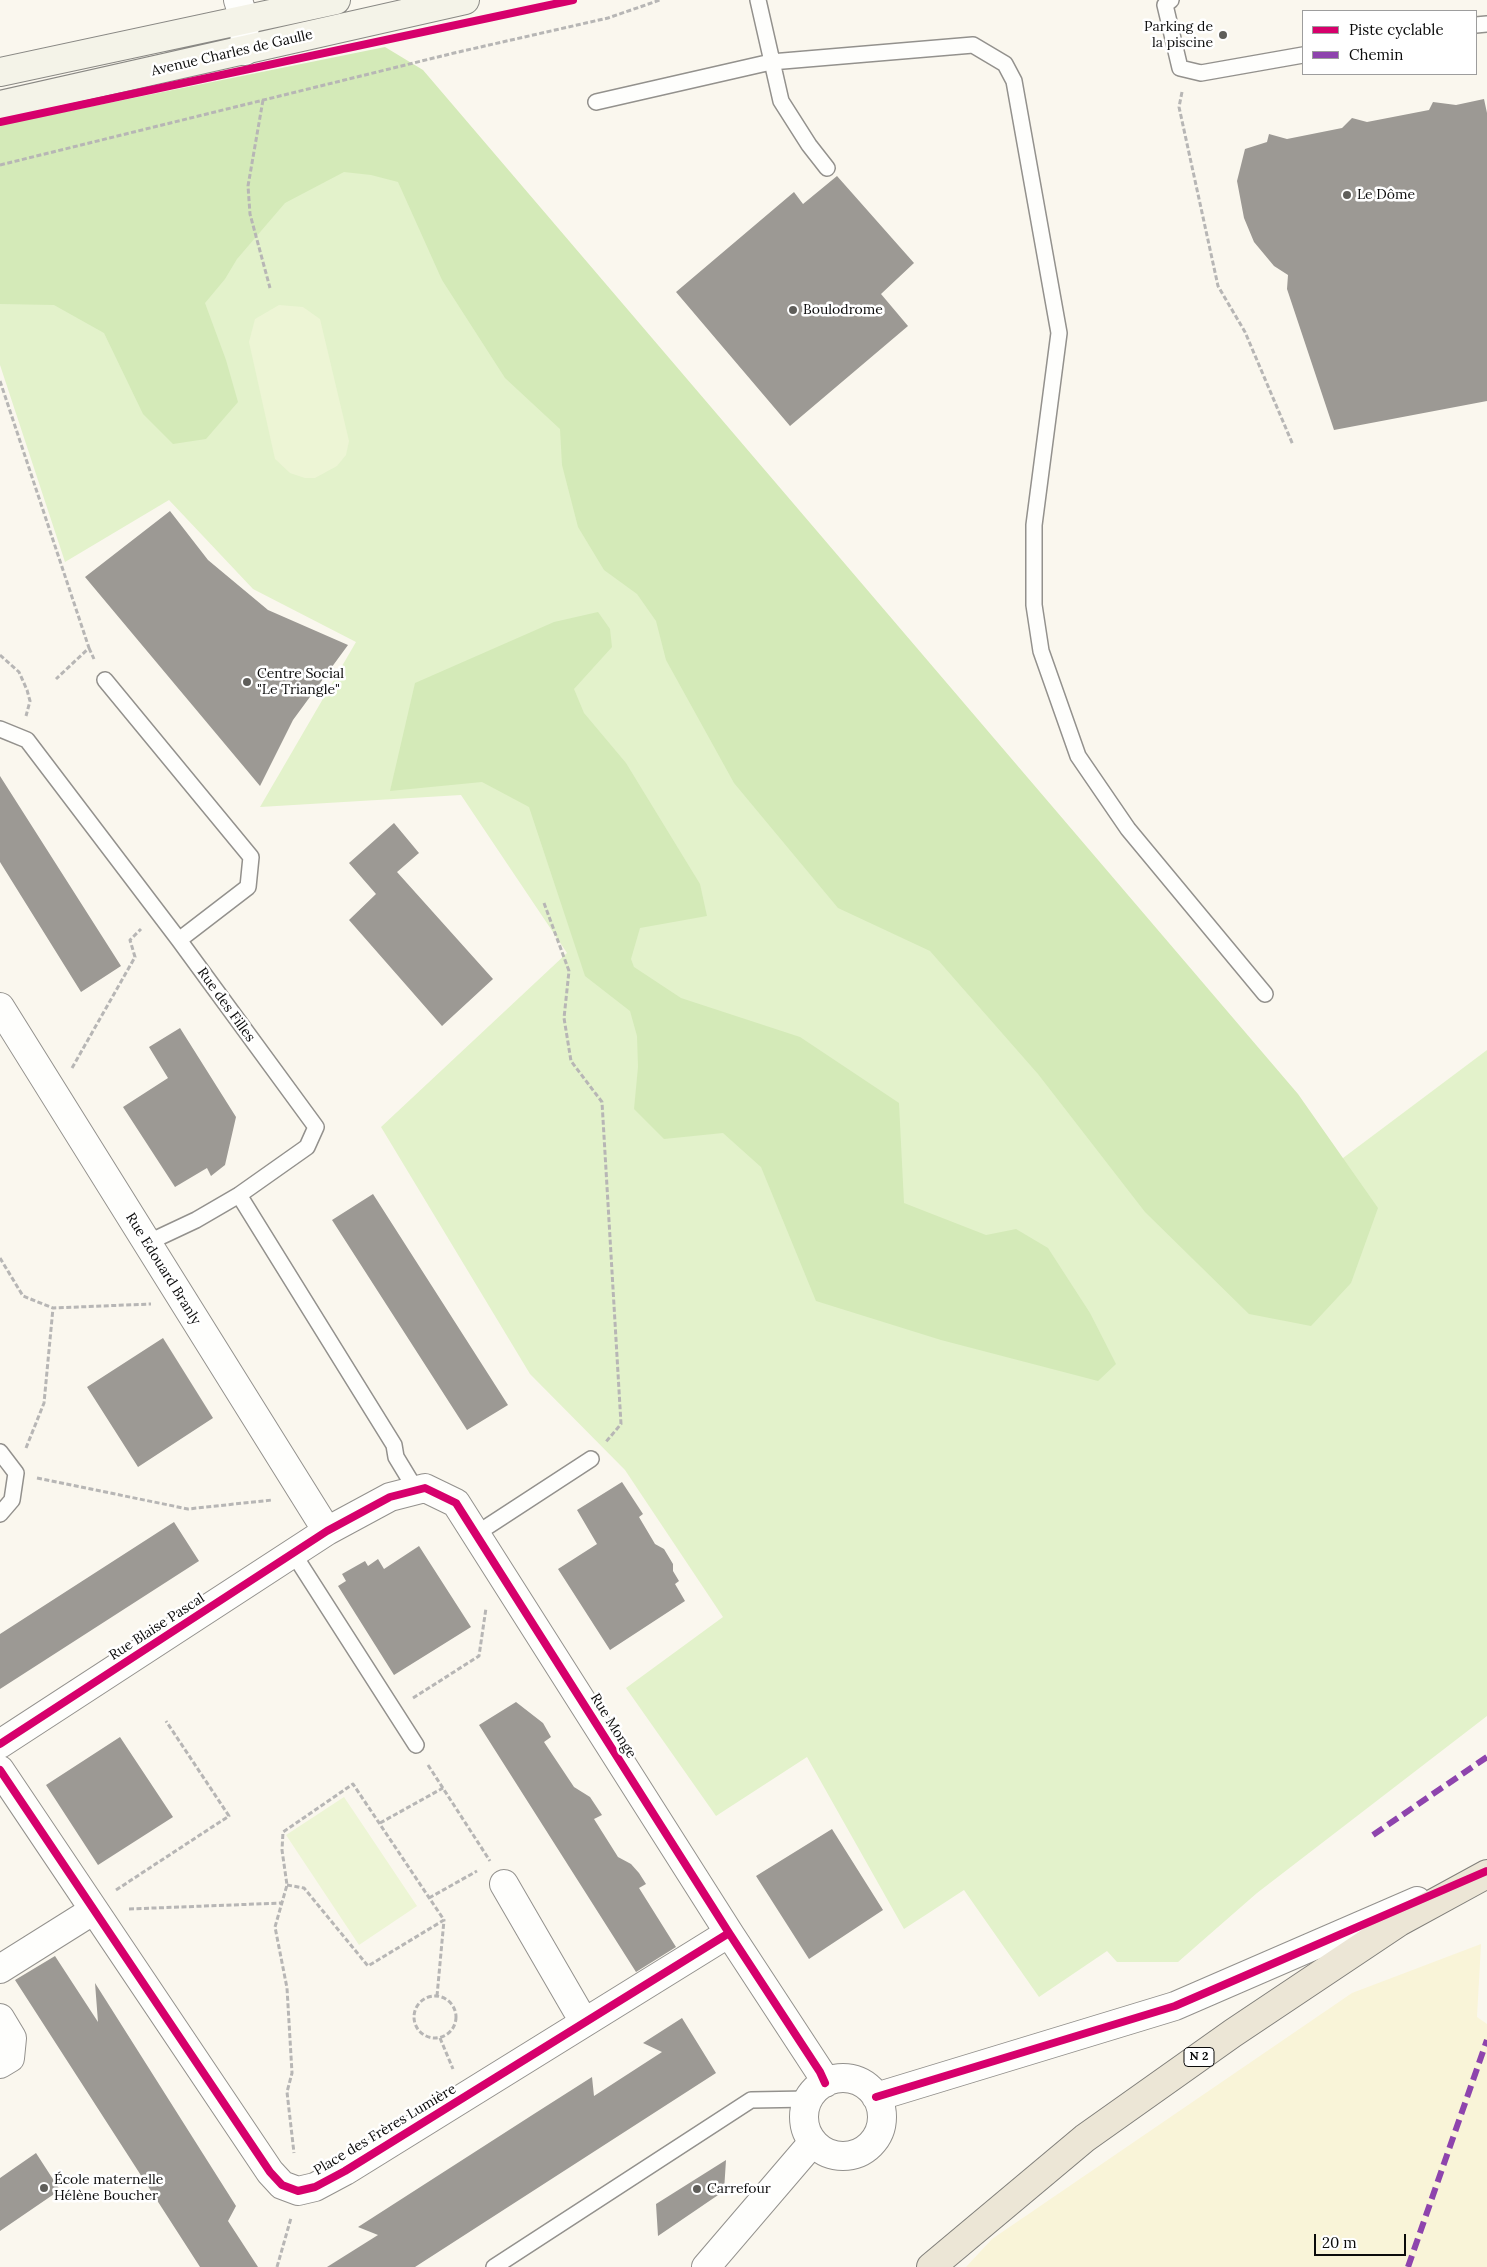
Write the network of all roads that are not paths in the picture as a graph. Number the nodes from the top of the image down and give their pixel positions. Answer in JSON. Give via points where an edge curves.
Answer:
{"nodes":[{"id":1,"x":336,"y":0,"type":"edge"},
{"id":2,"x":465,"y":0,"type":"edge"},
{"id":3,"x":758,"y":0,"type":"edge"},
{"id":4,"x":1171,"y":0,"type":"edge"},
{"id":5,"x":241,"y":10,"type":"edge"},
{"id":6,"x":244,"y":51,"type":"junction"},
{"id":7,"x":1302,"y":55,"type":"edge"},
{"id":8,"x":771,"y":62,"type":"junction"},
{"id":9,"x":0,"y":72,"type":"edge"},
{"id":10,"x":596,"y":102,"type":"dead end"},
{"id":11,"x":0,"y":106,"type":"edge"},
{"id":12,"x":827,"y":168,"type":"dead end"},
{"id":13,"x":105,"y":680,"type":"dead end"},
{"id":14,"x":0,"y":730,"type":"edge"},
{"id":15,"x":179,"y":940,"type":"junction"},
{"id":16,"x":1265,"y":994,"type":"dead end"},
{"id":17,"x":0,"y":1007,"type":"edge"},
{"id":18,"x":239,"y":1195,"type":"junction"},
{"id":19,"x":147,"y":1243,"type":"junction"},
{"id":20,"x":0,"y":1452,"type":"edge"},
{"id":21,"x":592,"y":1459,"type":"road end"},
{"id":22,"x":416,"y":1490,"type":"junction"},
{"id":23,"x":0,"y":1514,"type":"edge"},
{"id":24,"x":327,"y":1531,"type":"junction"},
{"id":25,"x":476,"y":1534,"type":"junction"},
{"id":26,"x":293,"y":1553,"type":"junction"},
{"id":27,"x":0,"y":1744,"type":"edge"},
{"id":28,"x":416,"y":1745,"type":"road end"},
{"id":29,"x":0,"y":1770,"type":"edge"},
{"id":30,"x":1487,"y":1872,"type":"edge"},
{"id":31,"x":504,"y":1884,"type":"dead end"},
{"id":32,"x":94,"y":1910,"type":"junction"},
{"id":33,"x":729,"y":1933,"type":"junction"},
{"id":34,"x":0,"y":1969,"type":"edge"},
{"id":35,"x":0,"y":2018,"type":"edge"},
{"id":36,"x":584,"y":2022,"type":"junction"},
{"id":37,"x":0,"y":2064,"type":"edge"},
{"id":38,"x":817,"y":2091,"type":"junction"},
{"id":39,"x":876,"y":2097,"type":"junction"},
{"id":40,"x":813,"y":2142,"type":"junction"},
{"id":41,"x":494,"y":2267,"type":"edge"},
{"id":42,"x":706,"y":2267,"type":"edge"},
{"id":43,"x":931,"y":2267,"type":"edge"}],
"edges":[{"from":1,"to":5,"type":"main road","name":"Avenue Charles de Gaulle"},
{"from":2,"to":6,"type":"main road","name":"Avenue Charles de Gaulle"},
{"from":3,"to":8,"type":"lane"},
{"from":4,"to":7,"type":"lane","via":[[1165,5],[1180,68],[1201,73]]},
{"from":5,"to":6,"type":"street"},
{"from":5,"to":9,"type":"main road","name":"Avenue Charles de Gaulle"},
{"from":6,"to":11,"type":"main road","name":"Avenue Charles de Gaulle"},
{"from":8,"to":10,"type":"lane"},
{"from":8,"to":12,"type":"lane","via":[[781,101]]},
{"from":8,"to":16,"type":"lane","via":[[973,46],[1005,64],[1014,81],[1059,333],[1034,525],[1034,605],[1041,652],[1078,756],[1128,829]]},
{"from":13,"to":15,"type":"lane","via":[[252,857],[248,887]]},
{"from":14,"to":15,"type":"lane","name":"Rue des Filles","via":[[27,740]]},
{"from":15,"to":18,"type":"lane","name":"Rue des Filles","via":[[316,1127],[307,1147]]},
{"from":17,"to":19,"type":"street","name":"Rue Edouard Branly"},
{"from":18,"to":19,"type":"lane","name":"Rue des Filles"},
{"from":18,"to":22,"type":"lane","via":[[394,1445],[396,1457]]},
{"from":19,"to":24,"type":"street","name":"Rue Edouard Branly"},
{"from":20,"to":23,"type":"lane","via":[[16,1473],[12,1500]]},
{"from":21,"to":25,"type":"lane"},
{"from":22,"to":24,"type":"street","name":"Rue Monge","via":[[390,1496]]},
{"from":22,"to":25,"type":"street","name":"Rue Monge","via":[[425,1488],[456,1503]]},
{"from":24,"to":26,"type":"street","name":"Rue Blaise Pascal"},
{"from":25,"to":33,"type":"street","name":"Rue Monge"},
{"from":26,"to":27,"type":"street","name":"Rue Blaise Pascal"},
{"from":26,"to":28,"type":"lane"},
{"from":29,"to":32,"type":"street"},
{"from":30,"to":39,"type":"street","via":[[1175,2006]]},
{"from":30,"to":43,"type":"main road","number":"N 2","via":[[1399,1922],[1233,2033],[1086,2138]]},
{"from":31,"to":36,"type":"street"},
{"from":32,"to":34,"type":"street"},
{"from":32,"to":36,"type":"street","name":"Place des Frères Lumière","via":[[270,2172],[282,2185],[298,2191],[315,2187],[346,2171]]},
{"from":33,"to":36,"type":"street","name":"Place des Frères Lumière"},
{"from":33,"to":38,"type":"street","name":"Rue Monge","via":[[820,2072]]},
{"from":35,"to":37,"type":"street","via":[[12,2038],[10,2058]]},
{"from":38,"to":39,"type":"street","via":[[847,2078],[869,2088]]},
{"from":38,"to":40,"type":"street","via":[[805,2110],[804,2121]]},
{"from":38,"to":41,"type":"lane","via":[[751,2100]]},
{"from":39,"to":40,"type":"street","via":[[882,2121],[871,2144],[860,2152],[848,2156],[835,2155]]},
{"from":40,"to":42,"type":"street"}]}
